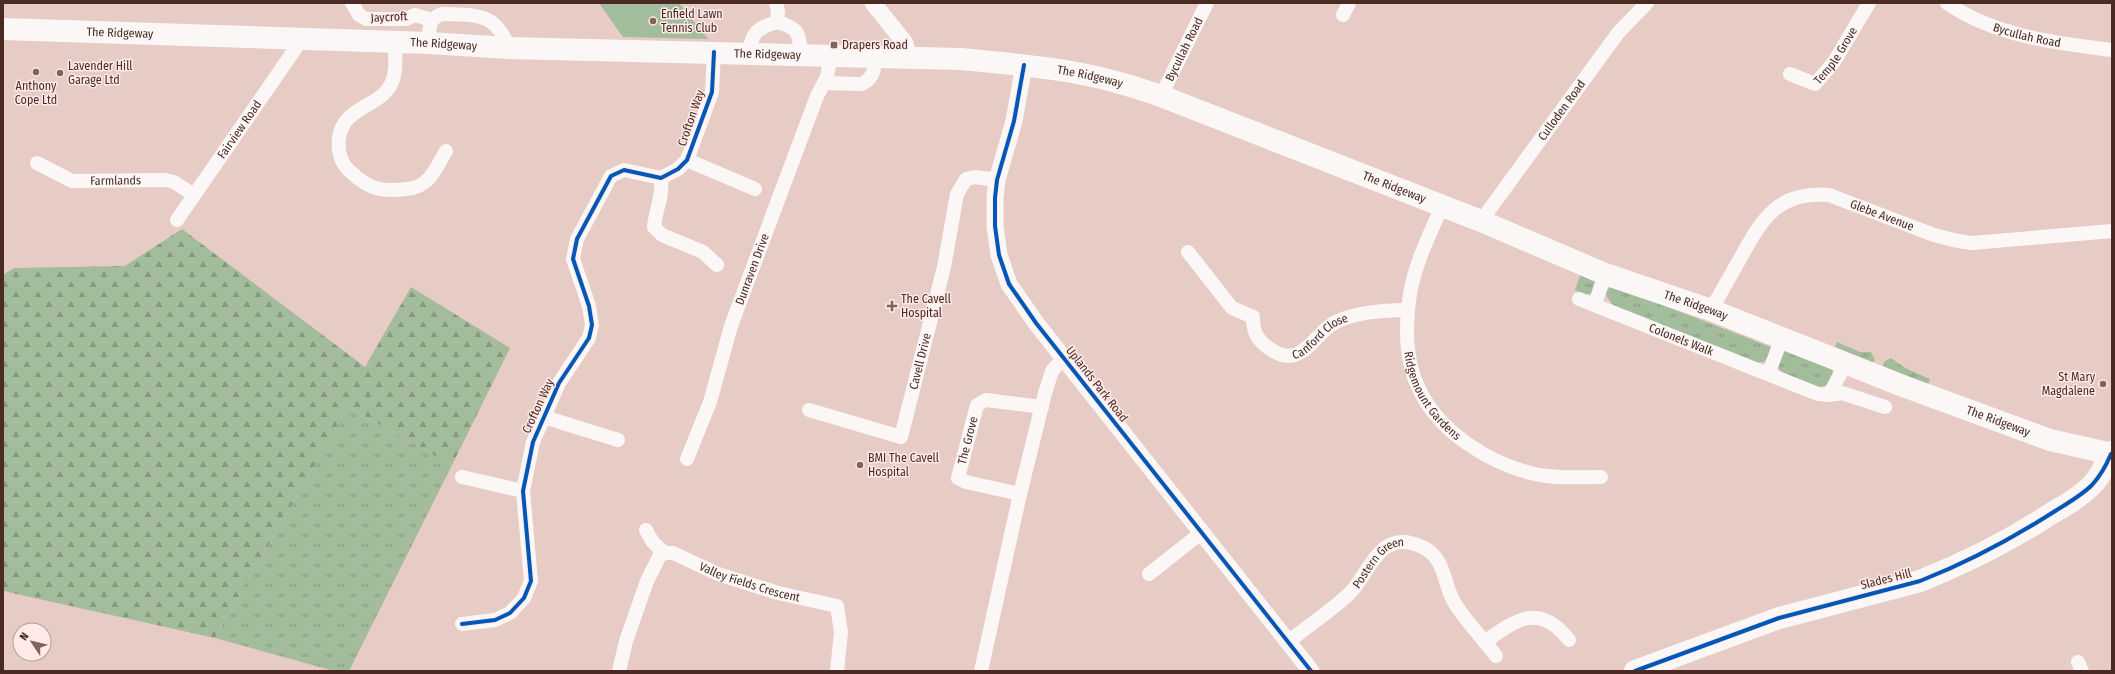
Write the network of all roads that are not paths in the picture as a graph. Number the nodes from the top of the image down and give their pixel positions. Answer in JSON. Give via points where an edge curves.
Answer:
{"nodes":[{"id":1,"x":352,"y":3,"type":"edge"},
{"id":2,"x":776,"y":3,"type":"edge"},
{"id":3,"x":873,"y":3,"type":"edge"},
{"id":4,"x":1207,"y":3,"type":"edge"},
{"id":5,"x":1647,"y":3,"type":"edge"},
{"id":6,"x":1869,"y":3,"type":"edge"},
{"id":7,"x":1947,"y":3,"type":"edge"},
{"id":8,"x":432,"y":20,"type":"junction"},
{"id":9,"x":777,"y":22,"type":"junction"},
{"id":10,"x":3,"y":28,"type":"edge"},
{"id":11,"x":302,"y":39,"type":"junction"},
{"id":12,"x":395,"y":43,"type":"junction"},
{"id":13,"x":429,"y":43,"type":"junction"},
{"id":14,"x":509,"y":48,"type":"junction"},
{"id":15,"x":2112,"y":50,"type":"edge"},
{"id":16,"x":714,"y":52,"type":"junction"},
{"id":17,"x":749,"y":53,"type":"junction"},
{"id":18,"x":801,"y":54,"type":"junction"},
{"id":19,"x":831,"y":55,"type":"junction"},
{"id":20,"x":875,"y":56,"type":"junction"},
{"id":21,"x":908,"y":57,"type":"junction"},
{"id":22,"x":1024,"y":65,"type":"junction"},
{"id":23,"x":1790,"y":74,"type":"dead end"},
{"id":24,"x":825,"y":83,"type":"junction"},
{"id":25,"x":1161,"y":96,"type":"junction"},
{"id":26,"x":446,"y":151,"type":"dead end"},
{"id":27,"x":687,"y":160,"type":"junction"},
{"id":28,"x":37,"y":163,"type":"dead end"},
{"id":29,"x":661,"y":178,"type":"junction"},
{"id":30,"x":998,"y":180,"type":"junction"},
{"id":31,"x":755,"y":189,"type":"dead end"},
{"id":32,"x":194,"y":195,"type":"junction"},
{"id":33,"x":1442,"y":206,"type":"junction"},
{"id":34,"x":177,"y":220,"type":"dead end"},
{"id":35,"x":1482,"y":221,"type":"junction"},
{"id":36,"x":2112,"y":231,"type":"edge"},
{"id":37,"x":1188,"y":252,"type":"dead end"},
{"id":38,"x":717,"y":265,"type":"dead end"},
{"id":39,"x":1605,"y":274,"type":"junction"},
{"id":40,"x":1579,"y":299,"type":"dead end"},
{"id":41,"x":1595,"y":304,"type":"junction"},
{"id":42,"x":1408,"y":310,"type":"junction"},
{"id":43,"x":1711,"y":310,"type":"junction"},
{"id":44,"x":1782,"y":338,"type":"junction"},
{"id":45,"x":1063,"y":358,"type":"junction"},
{"id":46,"x":1846,"y":363,"type":"junction"},
{"id":47,"x":1768,"y":374,"type":"junction"},
{"id":48,"x":1829,"y":395,"type":"junction"},
{"id":49,"x":1042,"y":407,"type":"junction"},
{"id":50,"x":1884,"y":407,"type":"dead end"},
{"id":51,"x":810,"y":410,"type":"dead end"},
{"id":52,"x":544,"y":417,"type":"junction"},
{"id":53,"x":618,"y":440,"type":"dead end"},
{"id":54,"x":2112,"y":453,"type":"edge"},
{"id":55,"x":687,"y":459,"type":"dead end"},
{"id":56,"x":462,"y":477,"type":"dead end"},
{"id":57,"x":1602,"y":477,"type":"dead end"},
{"id":58,"x":523,"y":491,"type":"junction"},
{"id":59,"x":1020,"y":494,"type":"junction"},
{"id":60,"x":646,"y":530,"type":"dead end"},
{"id":61,"x":1201,"y":533,"type":"junction"},
{"id":62,"x":664,"y":553,"type":"junction"},
{"id":63,"x":1149,"y":574,"type":"dead end"},
{"id":64,"x":462,"y":624,"type":"dead end"},
{"id":65,"x":1569,"y":640,"type":"dead end"},
{"id":66,"x":1288,"y":642,"type":"junction"},
{"id":67,"x":1486,"y":642,"type":"junction"},
{"id":68,"x":1496,"y":656,"type":"dead end"},
{"id":69,"x":620,"y":671,"type":"edge"},
{"id":70,"x":837,"y":671,"type":"edge"},
{"id":71,"x":981,"y":671,"type":"edge"},
{"id":72,"x":1311,"y":671,"type":"edge"},
{"id":73,"x":1635,"y":671,"type":"edge"}],
"edges":[{"from":1,"to":8,"type":"street","name":"Jaycroft","via":[[366,19],[406,19],[415,15]]},
{"from":2,"to":9,"type":"street"},
{"from":3,"to":21,"type":"street","via":[[905,43]]},
{"from":4,"to":25,"type":"street","name":"Bycullah Road"},
{"from":5,"to":35,"type":"street","name":"Culloden Road","via":[[1618,33]]},
{"from":6,"to":23,"type":"street","name":"Temple Grove","via":[[1834,62],[1815,84]]},
{"from":7,"to":15,"type":"street","name":"Bycullah Road","via":[[1984,23],[2006,31]]},
{"from":8,"to":13,"type":"street"},
{"from":8,"to":14,"type":"street","via":[[442,14],[479,15],[500,30]]},
{"from":9,"to":17,"type":"street","via":[[756,31]]},
{"from":9,"to":18,"type":"street","via":[[796,30],[800,36]]},
{"from":10,"to":11,"type":"main road","name":"The Ridgeway"},
{"from":11,"to":12,"type":"main road","name":"The Ridgeway"},
{"from":11,"to":32,"type":"street","name":"Fairview Road"},
{"from":12,"to":13,"type":"main road","name":"The Ridgeway"},
{"from":12,"to":26,"type":"street","via":[[392,82],[381,98],[363,106],[349,118],[338,142],[340,158],[363,184],[377,190],[396,191],[415,188],[428,182]]},
{"from":13,"to":14,"type":"main road","name":"The Ridgeway"},
{"from":14,"to":16,"type":"main road","name":"The Ridgeway"},
{"from":16,"to":17,"type":"main road","name":"The Ridgeway"},
{"from":16,"to":27,"type":"street","name":"Crofton Way","via":[[712,92]]},
{"from":17,"to":18,"type":"main road","name":"The Ridgeway"},
{"from":18,"to":19,"type":"main road","name":"The Ridgeway"},
{"from":19,"to":20,"type":"main road","name":"The Ridgeway"},
{"from":19,"to":24,"type":"street","name":"Dunraven Drive"},
{"from":20,"to":21,"type":"main road","name":"The Ridgeway"},
{"from":20,"to":24,"type":"street","via":[[875,69],[868,81],[862,84]]},
{"from":21,"to":22,"type":"main road","name":"The Ridgeway"},
{"from":22,"to":25,"type":"main road","name":"The Ridgeway","via":[[1102,78]]},
{"from":22,"to":30,"type":"street","name":"Uplands Park Road","via":[[1018,101]]},
{"from":24,"to":55,"type":"street","name":"Dunraven Drive","via":[[817,96],[733,318],[710,402]]},
{"from":25,"to":33,"type":"main road","name":"The Ridgeway"},
{"from":27,"to":29,"type":"street","name":"Crofton Way","via":[[678,169]]},
{"from":27,"to":31,"type":"street"},
{"from":28,"to":32,"type":"street","name":"Farmlands","via":[[72,181],[165,180],[174,182]]},
{"from":29,"to":38,"type":"street","via":[[662,198],[655,215],[654,227],[662,236],[703,252]]},
{"from":29,"to":52,"type":"street","name":"Crofton Way","via":[[624,170],[611,176],[577,239],[573,259],[589,306],[592,325],[589,338],[559,384]]},
{"from":30,"to":45,"type":"street","name":"Uplands Park Road","via":[[995,198],[999,255],[1009,284]]},
{"from":30,"to":51,"type":"street","name":"Cavell Drive","via":[[976,177],[966,179],[957,194],[944,267],[901,437]]},
{"from":32,"to":34,"type":"street","name":"Fairview Road"},
{"from":33,"to":35,"type":"main road","name":"The Ridgeway"},
{"from":33,"to":42,"type":"street","name":"Ridgemount Gardens","via":[[1415,274]]},
{"from":35,"to":39,"type":"main road","name":"The Ridgeway"},
{"from":36,"to":43,"type":"street","name":"Glebe Avenue","via":[[1972,243],[1934,235],[1829,195],[1800,196],[1786,201],[1764,218]]},
{"from":37,"to":42,"type":"street","name":"Canford Close","via":[[1232,308],[1253,317],[1256,336],[1262,343],[1278,353],[1295,354],[1304,351],[1324,329],[1340,320]]},
{"from":39,"to":41,"type":"street"},
{"from":39,"to":43,"type":"main road","name":"The Ridgeway"},
{"from":40,"to":41,"type":"street","name":"Colonels Walk"},
{"from":41,"to":47,"type":"street","name":"Colonels Walk"},
{"from":42,"to":57,"type":"street","name":"Ridgemount Gardens","via":[[1409,358],[1418,388],[1432,410],[1462,440],[1494,460],[1536,475]]},
{"from":43,"to":44,"type":"main road","name":"The Ridgeway"},
{"from":44,"to":46,"type":"main road","name":"The Ridgeway"},
{"from":44,"to":47,"type":"street"},
{"from":45,"to":49,"type":"street","via":[[1052,371]]},
{"from":45,"to":61,"type":"street","name":"Uplands Park Road"},
{"from":46,"to":48,"type":"street"},
{"from":46,"to":54,"type":"main road","name":"The Ridgeway","via":[[2050,440]]},
{"from":47,"to":48,"type":"street","name":"Colonels Walk","via":[[1818,394]]},
{"from":48,"to":50,"type":"street","name":"Colonels Walk","via":[[1842,392]]},
{"from":49,"to":59,"type":"street"},
{"from":49,"to":59,"type":"street","name":"The Grove","via":[[986,400],[977,404],[958,478]]},
{"from":52,"to":53,"type":"street","name":"Crofton Way"},
{"from":52,"to":58,"type":"street","name":"Crofton Way","via":[[533,442]]},
{"from":54,"to":73,"type":"main road","name":"Slades Hill","via":[[2103,472],[2077,498],[2033,526],[1937,574],[1920,581],[1779,618]]},
{"from":56,"to":58,"type":"street"},
{"from":58,"to":64,"type":"street","name":"Crofton Way","via":[[530,581],[524,598],[510,613],[495,620]]},
{"from":59,"to":71,"type":"street"},
{"from":60,"to":62,"type":"street","via":[[652,541]]},
{"from":61,"to":63,"type":"street"},
{"from":61,"to":66,"type":"street","name":"Uplands Park Road"},
{"from":62,"to":69,"type":"street","via":[[659,557],[647,581],[626,641]]},
{"from":62,"to":70,"type":"street","name":"Valley Fields Crescent","via":[[673,553],[718,574],[771,591],[841,602]]},
{"from":65,"to":67,"type":"street","via":[[1558,626],[1546,619],[1534,617],[1511,624]]},
{"from":66,"to":67,"type":"street","name":"Postern Green","via":[[1348,594],[1358,584],[1380,551],[1390,544],[1403,541],[1416,544],[1437,559],[1454,602]]},
{"from":66,"to":72,"type":"street","name":"Uplands Park Road"},
{"from":67,"to":68,"type":"street","name":"Postern Green"}]}
